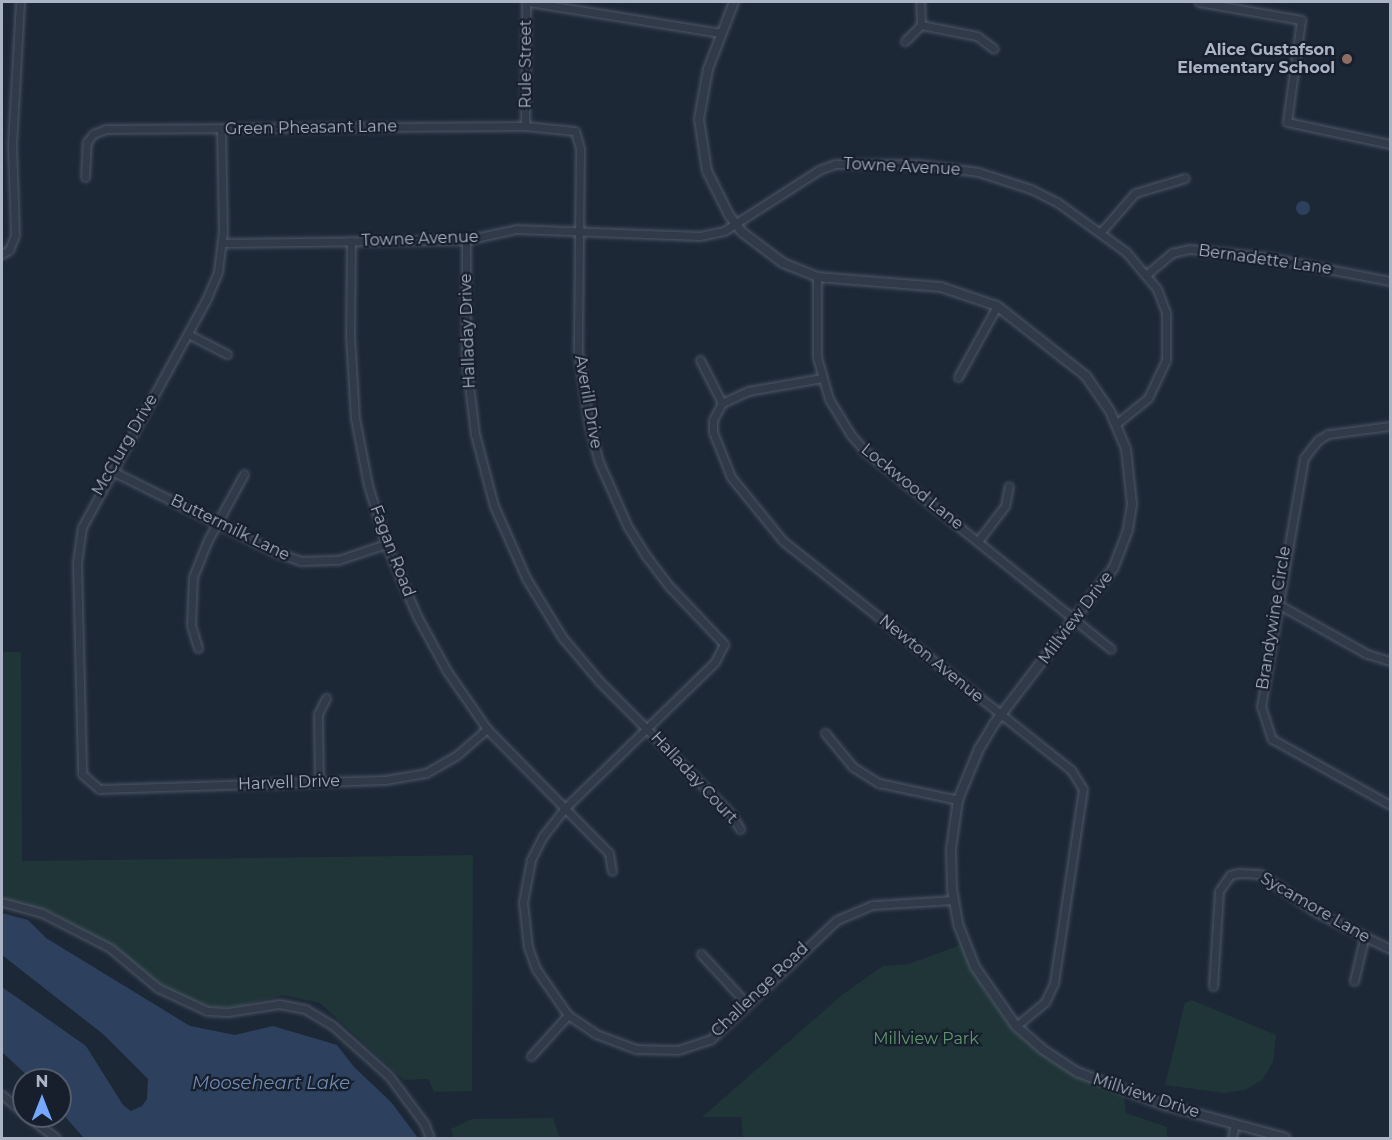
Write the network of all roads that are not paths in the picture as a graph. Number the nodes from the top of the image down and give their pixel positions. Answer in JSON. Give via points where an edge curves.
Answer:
{"nodes":[{"id":1,"x":20,"y":2,"type":"edge"},
{"id":2,"x":527,"y":2,"type":"edge"},
{"id":3,"x":734,"y":2,"type":"edge"},
{"id":4,"x":921,"y":2,"type":"edge"},
{"id":5,"x":1199,"y":2,"type":"edge"},
{"id":6,"x":1218,"y":3,"type":"edge"},
{"id":7,"x":921,"y":25,"type":"junction"},
{"id":8,"x":721,"y":33,"type":"junction"},
{"id":9,"x":905,"y":41,"type":"dead end"},
{"id":10,"x":993,"y":49,"type":"dead end"},
{"id":11,"x":525,"y":126,"type":"junction"},
{"id":12,"x":221,"y":129,"type":"junction"},
{"id":13,"x":575,"y":131,"type":"joint"},
{"id":14,"x":1390,"y":144,"type":"edge"},
{"id":15,"x":85,"y":177,"type":"dead end"},
{"id":16,"x":1185,"y":178,"type":"dead end"},
{"id":17,"x":736,"y":224,"type":"junction"},
{"id":18,"x":579,"y":231,"type":"junction"},
{"id":19,"x":1100,"y":232,"type":"junction"},
{"id":20,"x":466,"y":240,"type":"junction"},
{"id":21,"x":351,"y":241,"type":"junction"},
{"id":22,"x":222,"y":243,"type":"junction"},
{"id":23,"x":2,"y":254,"type":"edge"},
{"id":24,"x":1147,"y":273,"type":"junction"},
{"id":25,"x":818,"y":277,"type":"junction"},
{"id":26,"x":1390,"y":281,"type":"edge"},
{"id":27,"x":997,"y":306,"type":"junction"},
{"id":28,"x":188,"y":334,"type":"junction"},
{"id":29,"x":227,"y":354,"type":"dead end"},
{"id":30,"x":700,"y":360,"type":"dead end"},
{"id":31,"x":958,"y":377,"type":"dead end"},
{"id":32,"x":822,"y":378,"type":"junction"},
{"id":33,"x":723,"y":403,"type":"junction"},
{"id":34,"x":1117,"y":423,"type":"junction"},
{"id":35,"x":1390,"y":426,"type":"edge"},
{"id":36,"x":112,"y":471,"type":"junction"},
{"id":37,"x":244,"y":474,"type":"dead end"},
{"id":38,"x":1009,"y":486,"type":"dead end"},
{"id":39,"x":217,"y":522,"type":"junction"},
{"id":40,"x":978,"y":541,"type":"junction"},
{"id":41,"x":386,"y":543,"type":"junction"},
{"id":42,"x":1276,"y":603,"type":"junction"},
{"id":43,"x":1077,"y":620,"type":"junction"},
{"id":44,"x":718,"y":636,"type":"joint"},
{"id":45,"x":198,"y":648,"type":"dead end"},
{"id":46,"x":1111,"y":649,"type":"dead end"},
{"id":47,"x":1390,"y":661,"type":"edge"},
{"id":48,"x":326,"y":698,"type":"dead end"},
{"id":49,"x":1002,"y":715,"type":"junction"},
{"id":50,"x":647,"y":728,"type":"junction"},
{"id":51,"x":487,"y":729,"type":"junction"},
{"id":52,"x":825,"y":733,"type":"dead end"},
{"id":53,"x":82,"y":774,"type":"joint"},
{"id":54,"x":319,"y":781,"type":"junction"},
{"id":55,"x":958,"y":800,"type":"junction"},
{"id":56,"x":1390,"y":805,"type":"edge"},
{"id":57,"x":565,"y":808,"type":"junction"},
{"id":58,"x":740,"y":829,"type":"dead end"},
{"id":59,"x":612,"y":871,"type":"dead end"},
{"id":60,"x":954,"y":900,"type":"junction"},
{"id":61,"x":2,"y":902,"type":"edge"},
{"id":62,"x":1364,"y":939,"type":"junction"},
{"id":63,"x":1390,"y":949,"type":"edge"},
{"id":64,"x":701,"y":954,"type":"dead end"},
{"id":65,"x":1354,"y":981,"type":"dead end"},
{"id":66,"x":1214,"y":986,"type":"dead end"},
{"id":67,"x":747,"y":1004,"type":"junction"},
{"id":68,"x":568,"y":1015,"type":"junction"},
{"id":69,"x":1016,"y":1026,"type":"junction"},
{"id":70,"x":531,"y":1056,"type":"dead end"},
{"id":71,"x":1235,"y":1123,"type":"junction"},
{"id":72,"x":43,"y":1128,"type":"edge"},
{"id":73,"x":56,"y":1138,"type":"edge"},
{"id":74,"x":430,"y":1138,"type":"edge"},
{"id":75,"x":1232,"y":1138,"type":"edge"},
{"id":76,"x":1286,"y":1138,"type":"edge"}],
"edges":[{"from":1,"to":23,"type":"street","via":[[13,124],[15,235],[9,250]]},
{"from":2,"to":8,"type":"street"},
{"from":2,"to":11,"type":"street","name":"Rule Street"},
{"from":3,"to":8,"type":"street","name":"Millview Drive"},
{"from":4,"to":7,"type":"street"},
{"from":5,"to":6,"type":"street"},
{"from":6,"to":14,"type":"street","via":[[1301,20],[1286,114],[1292,125]]},
{"from":7,"to":9,"type":"street"},
{"from":7,"to":10,"type":"street","via":[[977,36]]},
{"from":8,"to":17,"type":"street","name":"Millview Drive","via":[[703,87],[700,140],[713,186]]},
{"from":11,"to":12,"type":"street","name":"Green Pheasant Lane"},
{"from":11,"to":13,"type":"street","name":"Green Pheasant Lane"},
{"from":12,"to":15,"type":"street","name":"Green Pheasant Lane","via":[[99,131],[87,142]]},
{"from":12,"to":22,"type":"street","name":"McClurg Drive"},
{"from":13,"to":18,"type":"street","name":"Averill Drive","via":[[580,148]]},
{"from":16,"to":19,"type":"street","via":[[1135,193]]},
{"from":17,"to":18,"type":"street","name":"Towne Avenue","via":[[700,236]]},
{"from":17,"to":19,"type":"street","name":"Towne Avenue","via":[[819,170],[850,162],[978,172],[1031,189]]},
{"from":17,"to":25,"type":"street","name":"Millview Drive","via":[[767,253]]},
{"from":18,"to":20,"type":"street","name":"Towne Avenue","via":[[516,229]]},
{"from":18,"to":44,"type":"street","name":"Averill Drive","via":[[578,351],[599,462],[613,497],[647,557],[695,616]]},
{"from":19,"to":24,"type":"street","name":"Towne Avenue"},
{"from":20,"to":21,"type":"street","name":"Towne Avenue"},
{"from":20,"to":50,"type":"street","name":"Halladay Drive","via":[[466,360],[475,434],[494,506],[526,578],[562,637]]},
{"from":21,"to":22,"type":"street","name":"Towne Avenue"},
{"from":21,"to":41,"type":"street","name":"Fagan Road","via":[[350,335],[356,418],[368,485]]},
{"from":22,"to":28,"type":"street","name":"McClurg Drive","via":[[218,272]]},
{"from":24,"to":26,"type":"street","name":"Bernadette Lane","via":[[1172,253],[1190,249],[1260,256]]},
{"from":24,"to":34,"type":"street","name":"Towne Avenue","via":[[1166,313],[1166,360],[1148,398]]},
{"from":25,"to":27,"type":"street","name":"Millview Drive","via":[[941,287]]},
{"from":25,"to":32,"type":"street","name":"Lockwood Lane","via":[[815,336]]},
{"from":27,"to":31,"type":"street"},
{"from":27,"to":34,"type":"street","name":"Millview Drive","via":[[1086,376]]},
{"from":28,"to":29,"type":"street"},
{"from":28,"to":36,"type":"street","name":"McClurg Drive"},
{"from":30,"to":33,"type":"street"},
{"from":32,"to":33,"type":"street","via":[[748,391]]},
{"from":32,"to":40,"type":"street","name":"Lockwood Lane","via":[[839,419],[866,452]]},
{"from":33,"to":49,"type":"street","name":"Newton Avenue","via":[[713,420],[715,444],[731,477],[765,522]]},
{"from":34,"to":43,"type":"street","name":"Millview Drive","via":[[1131,477],[1128,530],[1114,567]]},
{"from":35,"to":42,"type":"street","name":"Brandywine Circle","via":[[1328,434],[1310,448],[1298,478]]},
{"from":36,"to":39,"type":"street","name":"Buttermilk Lane"},
{"from":36,"to":53,"type":"street","name":"McClurg Drive","via":[[86,516],[78,552]]},
{"from":37,"to":39,"type":"street"},
{"from":38,"to":40,"type":"street","via":[[1005,506]]},
{"from":39,"to":41,"type":"street","name":"Buttermilk Lane","via":[[301,561],[338,560]]},
{"from":39,"to":45,"type":"street","via":[[193,577],[191,625]]},
{"from":40,"to":43,"type":"street","name":"Lockwood Lane"},
{"from":41,"to":51,"type":"street","name":"Fagan Road","via":[[427,634]]},
{"from":42,"to":47,"type":"street","via":[[1367,654]]},
{"from":42,"to":56,"type":"street","name":"Brandywine Circle","via":[[1261,706],[1272,739]]},
{"from":43,"to":46,"type":"street","name":"Lockwood Lane"},
{"from":43,"to":49,"type":"street","name":"Millview Drive"},
{"from":44,"to":50,"type":"street","name":"Challenge Road","via":[[724,644],[722,654]]},
{"from":48,"to":54,"type":"street","via":[[318,714]]},
{"from":49,"to":55,"type":"street","name":"Millview Drive","via":[[979,749]]},
{"from":49,"to":69,"type":"street","name":"Newton Avenue","via":[[1071,770],[1084,797],[1054,983],[1045,1002]]},
{"from":50,"to":57,"type":"street","name":"Challenge Road"},
{"from":50,"to":58,"type":"street","name":"Halladay Court","via":[[730,813]]},
{"from":51,"to":54,"type":"street","name":"Harvell Drive","via":[[457,755],[426,772],[385,780]]},
{"from":51,"to":57,"type":"street","name":"Fagan Road"},
{"from":52,"to":55,"type":"street","via":[[853,766],[879,783]]},
{"from":53,"to":54,"type":"street","name":"Harvell Drive","via":[[99,789]]},
{"from":55,"to":60,"type":"street","name":"Millview Drive","via":[[951,849]]},
{"from":57,"to":59,"type":"street","name":"Fagan Road","via":[[609,853]]},
{"from":57,"to":68,"type":"street","name":"Challenge Road","via":[[543,836],[531,860],[523,902],[526,936],[536,969]]},
{"from":60,"to":67,"type":"street","name":"Challenge Road","via":[[872,905],[837,920]]},
{"from":60,"to":69,"type":"street","name":"Millview Drive","via":[[975,967]]},
{"from":61,"to":74,"type":"street","via":[[42,913],[110,948],[158,988],[207,1011],[228,1012],[279,1004],[305,1009],[332,1025],[389,1076],[424,1123]]},
{"from":62,"to":63,"type":"street","name":"Sycamore Lane"},
{"from":62,"to":65,"type":"street"},
{"from":62,"to":66,"type":"street","name":"Sycamore Lane","via":[[1260,874],[1230,875],[1219,891]]},
{"from":64,"to":67,"type":"street"},
{"from":67,"to":68,"type":"street","name":"Challenge Road","via":[[711,1039],[678,1050],[636,1048],[596,1034]]},
{"from":68,"to":70,"type":"street"},
{"from":69,"to":71,"type":"street","name":"Millview Drive","via":[[1059,1062],[1093,1079],[1164,1105]]},
{"from":71,"to":75,"type":"street"},
{"from":71,"to":76,"type":"street","name":"Millview Drive"},
{"from":72,"to":73,"type":"street"}]}
